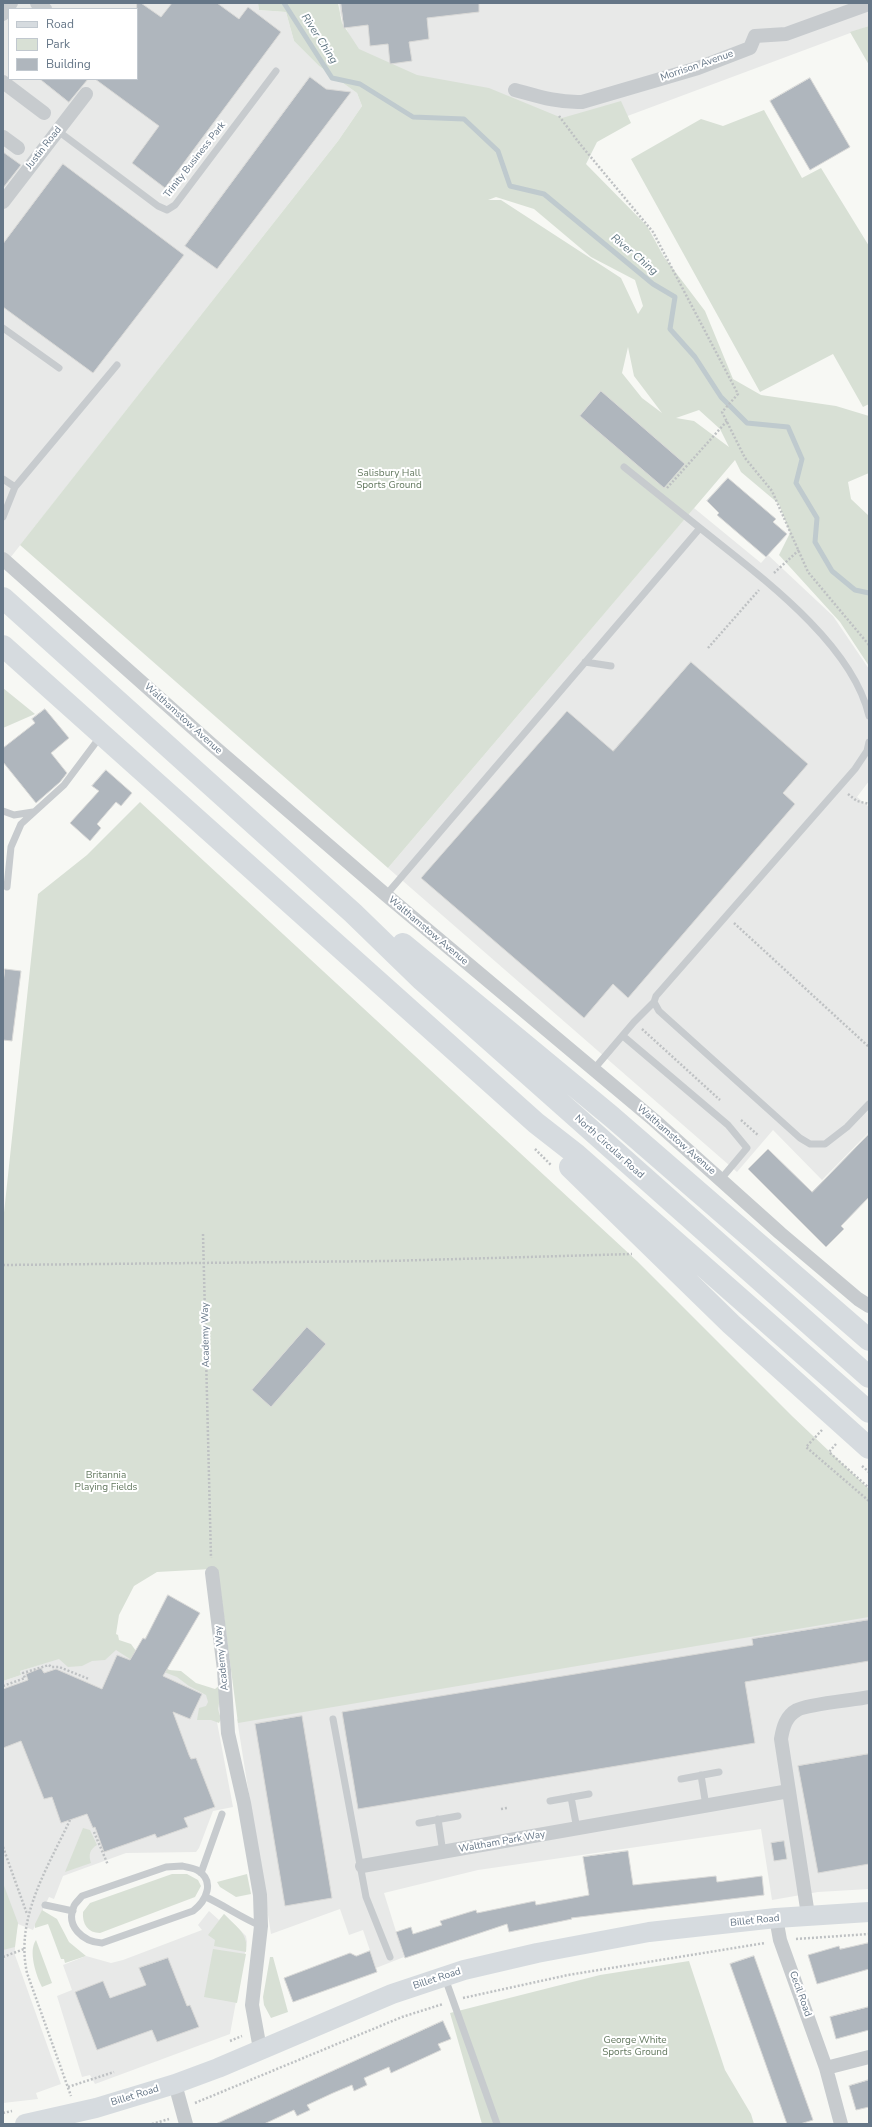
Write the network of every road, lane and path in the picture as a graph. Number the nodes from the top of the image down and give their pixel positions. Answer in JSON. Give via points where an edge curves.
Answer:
{"nodes":[{"id":1,"x":11,"y":3,"type":"edge"},
{"id":2,"x":869,"y":4,"type":"edge"},
{"id":3,"x":3,"y":14,"type":"edge"},
{"id":4,"x":276,"y":71,"type":"dead end"},
{"id":5,"x":3,"y":82,"type":"edge"},
{"id":6,"x":515,"y":90,"type":"dead end"},
{"id":7,"x":86,"y":94,"type":"dead end"},
{"id":8,"x":546,"y":99,"type":"junction"},
{"id":9,"x":44,"y":113,"type":"dead end"},
{"id":10,"x":58,"y":131,"type":"junction"},
{"id":11,"x":3,"y":137,"type":"edge"},
{"id":12,"x":18,"y":148,"type":"dead end"},
{"id":13,"x":3,"y":202,"type":"edge"},
{"id":14,"x":3,"y":328,"type":"edge"},
{"id":15,"x":117,"y":365,"type":"dead end"},
{"id":16,"x":59,"y":368,"type":"dead end"},
{"id":17,"x":726,"y":421,"type":"junction"},
{"id":18,"x":624,"y":467,"type":"dead end"},
{"id":19,"x":3,"y":478,"type":"edge"},
{"id":20,"x":15,"y":487,"type":"junction"},
{"id":21,"x":660,"y":496,"type":"junction"},
{"id":22,"x":3,"y":517,"type":"edge"},
{"id":23,"x":700,"y":528,"type":"junction"},
{"id":24,"x":799,"y":550,"type":"junction"},
{"id":25,"x":3,"y":559,"type":"edge"},
{"id":26,"x":766,"y":582,"type":"junction"},
{"id":27,"x":3,"y":598,"type":"edge"},
{"id":28,"x":869,"y":645,"type":"edge"},
{"id":29,"x":3,"y":646,"type":"edge"},
{"id":30,"x":708,"y":648,"type":"dead end"},
{"id":31,"x":585,"y":662,"type":"junction"},
{"id":32,"x":611,"y":666,"type":"dead end"},
{"id":33,"x":869,"y":716,"type":"edge"},
{"id":34,"x":102,"y":735,"type":"junction"},
{"id":35,"x":869,"y":742,"type":"edge"},
{"id":36,"x":846,"y":792,"type":"dead end"},
{"id":37,"x":869,"y":804,"type":"edge"},
{"id":38,"x":3,"y":811,"type":"edge"},
{"id":39,"x":33,"y":812,"type":"junction"},
{"id":40,"x":6,"y":865,"type":"edge"},
{"id":41,"x":7,"y":887,"type":"dead end"},
{"id":42,"x":386,"y":896,"type":"junction"},
{"id":43,"x":353,"y":913,"type":"junction"},
{"id":44,"x":733,"y":923,"type":"dead end"},
{"id":45,"x":654,"y":1002,"type":"junction"},
{"id":46,"x":640,"y":1027,"type":"dead end"},
{"id":47,"x":623,"y":1036,"type":"junction"},
{"id":48,"x":869,"y":1047,"type":"edge"},
{"id":49,"x":594,"y":1070,"type":"junction"},
{"id":50,"x":869,"y":1104,"type":"edge"},
{"id":51,"x":725,"y":1105,"type":"dead end"},
{"id":52,"x":736,"y":1116,"type":"dead end"},
{"id":53,"x":536,"y":1123,"type":"junction"},
{"id":54,"x":759,"y":1136,"type":"dead end"},
{"id":55,"x":721,"y":1179,"type":"junction"},
{"id":56,"x":203,"y":1234,"type":"dead end"},
{"id":57,"x":638,"y":1253,"type":"dead end"},
{"id":58,"x":204,"y":1263,"type":"junction"},
{"id":59,"x":3,"y":1265,"type":"edge"},
{"id":60,"x":866,"y":1303,"type":"edge"},
{"id":61,"x":869,"y":1340,"type":"edge"},
{"id":62,"x":869,"y":1377,"type":"edge"},
{"id":63,"x":869,"y":1412,"type":"edge"},
{"id":64,"x":836,"y":1444,"type":"dead end"},
{"id":65,"x":806,"y":1447,"type":"dead end"},
{"id":66,"x":869,"y":1448,"type":"edge"},
{"id":67,"x":869,"y":1488,"type":"edge"},
{"id":68,"x":869,"y":1501,"type":"edge"},
{"id":69,"x":212,"y":1573,"type":"joint"},
{"id":70,"x":89,"y":1678,"type":"dead end"},
{"id":71,"x":3,"y":1686,"type":"edge"},
{"id":72,"x":869,"y":1697,"type":"edge"},
{"id":73,"x":333,"y":1720,"type":"dead end"},
{"id":74,"x":720,"y":1772,"type":"dead end"},
{"id":75,"x":701,"y":1775,"type":"junction"},
{"id":76,"x":680,"y":1779,"type":"dead end"},
{"id":77,"x":789,"y":1791,"type":"junction"},
{"id":78,"x":590,"y":1794,"type":"dead end"},
{"id":79,"x":571,"y":1797,"type":"junction"},
{"id":80,"x":550,"y":1800,"type":"dead end"},
{"id":81,"x":706,"y":1806,"type":"junction"},
{"id":82,"x":507,"y":1808,"type":"dead end"},
{"id":83,"x":502,"y":1809,"type":"dead end"},
{"id":84,"x":222,"y":1814,"type":"dead end"},
{"id":85,"x":458,"y":1816,"type":"dead end"},
{"id":86,"x":438,"y":1819,"type":"junction"},
{"id":87,"x":70,"y":1820,"type":"dead end"},
{"id":88,"x":419,"y":1823,"type":"dead end"},
{"id":89,"x":577,"y":1829,"type":"junction"},
{"id":90,"x":94,"y":1832,"type":"dead end"},
{"id":91,"x":3,"y":1847,"type":"edge"},
{"id":92,"x":443,"y":1853,"type":"junction"},
{"id":93,"x":108,"y":1865,"type":"dead end"},
{"id":94,"x":362,"y":1866,"type":"junction"},
{"id":95,"x":201,"y":1873,"type":"junction"},
{"id":96,"x":206,"y":1897,"type":"junction"},
{"id":97,"x":45,"y":1905,"type":"dead end"},
{"id":98,"x":73,"y":1911,"type":"junction"},
{"id":99,"x":869,"y":1912,"type":"edge"},
{"id":100,"x":808,"y":1915,"type":"junction"},
{"id":101,"x":28,"y":1916,"type":"junction"},
{"id":102,"x":776,"y":1918,"type":"junction"},
{"id":103,"x":261,"y":1926,"type":"junction"},
{"id":104,"x":869,"y":1934,"type":"edge"},
{"id":105,"x":780,"y":1940,"type":"junction"},
{"id":106,"x":24,"y":1949,"type":"junction"},
{"id":107,"x":3,"y":1956,"type":"edge"},
{"id":108,"x":390,"y":1957,"type":"dead end"},
{"id":109,"x":445,"y":1976,"type":"junction"},
{"id":110,"x":453,"y":2000,"type":"junction"},
{"id":111,"x":260,"y":2049,"type":"junction"},
{"id":112,"x":869,"y":2057,"type":"edge"},
{"id":113,"x":826,"y":2068,"type":"junction"},
{"id":114,"x":114,"y":2072,"type":"dead end"},
{"id":115,"x":175,"y":2084,"type":"junction"},
{"id":116,"x":68,"y":2087,"type":"junction"},
{"id":117,"x":71,"y":2097,"type":"dead end"},
{"id":118,"x":183,"y":2109,"type":"junction"},
{"id":119,"x":25,"y":2124,"type":"edge"},
{"id":120,"x":186,"y":2124,"type":"edge"},
{"id":121,"x":497,"y":2124,"type":"edge"},
{"id":122,"x":841,"y":2124,"type":"edge"}],
"edges":[{"from":1,"to":3,"type":"street"},
{"from":2,"to":8,"type":"street","name":"Morrison Avenue","via":[[786,34],[755,36],[750,48],[698,68],[589,100],[567,103]]},
{"from":4,"to":10,"type":"lane","name":"Trinity Business Park","via":[[175,205],[167,210],[158,206]]},
{"from":5,"to":9,"type":"street"},
{"from":6,"to":8,"type":"street","name":"Morrison Avenue"},
{"from":7,"to":10,"type":"street","name":"Justin Road"},
{"from":8,"to":17,"type":"path","via":[[653,232],[738,394],[722,412]]},
{"from":10,"to":13,"type":"street","name":"Justin Road"},
{"from":11,"to":12,"type":"street"},
{"from":14,"to":16,"type":"lane"},
{"from":15,"to":20,"type":"lane"},
{"from":17,"to":21,"type":"path"},
{"from":17,"to":24,"type":"path","via":[[745,458],[772,491]]},
{"from":18,"to":21,"type":"lane"},
{"from":19,"to":20,"type":"lane"},
{"from":20,"to":22,"type":"lane"},
{"from":21,"to":23,"type":"lane"},
{"from":23,"to":26,"type":"lane"},
{"from":23,"to":31,"type":"lane"},
{"from":24,"to":26,"type":"path"},
{"from":24,"to":28,"type":"path","via":[[808,572]]},
{"from":25,"to":42,"type":"street","name":"Walthamstow Avenue"},
{"from":26,"to":30,"type":"path"},
{"from":26,"to":33,"type":"lane","via":[[817,629],[838,656],[861,694]]},
{"from":27,"to":43,"type":"highway"},
{"from":29,"to":34,"type":"highway"},
{"from":31,"to":32,"type":"lane"},
{"from":31,"to":42,"type":"lane"},
{"from":34,"to":39,"type":"lane","via":[[64,785]]},
{"from":34,"to":53,"type":"highway"},
{"from":35,"to":45,"type":"lane","via":[[867,751],[855,769],[656,996]]},
{"from":36,"to":37,"type":"path","via":[[857,801]]},
{"from":38,"to":39,"type":"lane","via":[[14,815]]},
{"from":39,"to":40,"type":"lane","via":[[21,824]]},
{"from":40,"to":41,"type":"lane"},
{"from":42,"to":49,"type":"street","name":"Walthamstow Avenue"},
{"from":43,"to":61,"type":"highway","via":[[405,945],[612,1117]]},
{"from":43,"to":62,"type":"highway","name":"North Circular Road","via":[[422,980]]},
{"from":44,"to":48,"type":"path"},
{"from":45,"to":47,"type":"lane"},
{"from":45,"to":50,"type":"lane","via":[[658,1012],[800,1138],[810,1144],[825,1144],[847,1127]]},
{"from":46,"to":51,"type":"path"},
{"from":47,"to":49,"type":"lane"},
{"from":47,"to":55,"type":"lane","via":[[728,1125],[747,1148]]},
{"from":49,"to":55,"type":"street","name":"Walthamstow Avenue"},
{"from":52,"to":54,"type":"path"},
{"from":53,"to":63,"type":"highway","via":[[577,1155]]},
{"from":53,"to":66,"type":"highway","via":[[566,1163],[664,1260]]},
{"from":55,"to":60,"type":"street","name":"Walthamstow Avenue","via":[[780,1233]]},
{"from":56,"to":58,"type":"path","name":"Academy Way"},
{"from":57,"to":58,"type":"path","via":[[388,1261]]},
{"from":58,"to":59,"type":"path"},
{"from":58,"to":69,"type":"path","name":"Academy Way"},
{"from":64,"to":67,"type":"path","via":[[829,1452]]},
{"from":65,"to":68,"type":"path"},
{"from":69,"to":103,"type":"street","name":"Academy Way","via":[[224,1670],[228,1733],[259,1888]]},
{"from":70,"to":71,"type":"path","via":[[49,1665],[23,1673],[25,1678]]},
{"from":72,"to":77,"type":"street","via":[[798,1709],[789,1716],[781,1738]]},
{"from":73,"to":94,"type":"lane","via":[[355,1845]]},
{"from":74,"to":75,"type":"lane"},
{"from":75,"to":76,"type":"lane"},
{"from":75,"to":81,"type":"lane"},
{"from":77,"to":81,"type":"street","name":"Waltham Park Way"},
{"from":77,"to":100,"type":"street"},
{"from":78,"to":79,"type":"lane"},
{"from":79,"to":80,"type":"lane"},
{"from":79,"to":89,"type":"lane"},
{"from":81,"to":89,"type":"street","name":"Waltham Park Way"},
{"from":82,"to":83,"type":"path"},
{"from":84,"to":95,"type":"lane"},
{"from":85,"to":86,"type":"lane"},
{"from":86,"to":88,"type":"lane"},
{"from":86,"to":92,"type":"lane"},
{"from":87,"to":101,"type":"path","via":[[32,1901]]},
{"from":89,"to":92,"type":"street","name":"Waltham Park Way"},
{"from":90,"to":93,"type":"path"},
{"from":91,"to":101,"type":"path"},
{"from":92,"to":94,"type":"street","name":"Waltham Park Way"},
{"from":94,"to":108,"type":"lane","via":[[366,1897]]},
{"from":95,"to":96,"type":"lane","via":[[208,1887]]},
{"from":95,"to":98,"type":"lane","via":[[197,1869],[182,1866],[166,1867],[82,1896]]},
{"from":96,"to":98,"type":"lane","via":[[193,1911],[102,1943],[90,1943],[82,1938],[75,1928]]},
{"from":96,"to":103,"type":"lane"},
{"from":97,"to":98,"type":"lane"},
{"from":99,"to":100,"type":"main road","name":"Billet Road"},
{"from":100,"to":102,"type":"main road","name":"Billet Road"},
{"from":101,"to":106,"type":"path"},
{"from":102,"to":105,"type":"street","name":"Cecil Road"},
{"from":102,"to":109,"type":"main road","name":"Billet Road","via":[[649,1932],[537,1953]]},
{"from":103,"to":111,"type":"street","name":"Academy Way","via":[[252,2005]]},
{"from":104,"to":105,"type":"path"},
{"from":105,"to":110,"type":"path","via":[[568,1975]]},
{"from":105,"to":113,"type":"street","name":"Cecil Road"},
{"from":106,"to":107,"type":"path"},
{"from":106,"to":116,"type":"path","via":[[28,1973]]},
{"from":109,"to":110,"type":"lane"},
{"from":109,"to":111,"type":"main road","name":"Billet Road","via":[[392,1994]]},
{"from":110,"to":118,"type":"path","via":[[402,2018]]},
{"from":110,"to":121,"type":"lane"},
{"from":111,"to":115,"type":"main road","name":"Billet Road"},
{"from":112,"to":113,"type":"street"},
{"from":113,"to":122,"type":"street","name":"Cecil Road"},
{"from":114,"to":116,"type":"path"},
{"from":115,"to":118,"type":"street"},
{"from":115,"to":119,"type":"main road","name":"Billet Road","via":[[96,2108]]},
{"from":116,"to":117,"type":"path"},
{"from":118,"to":120,"type":"street"}]}
